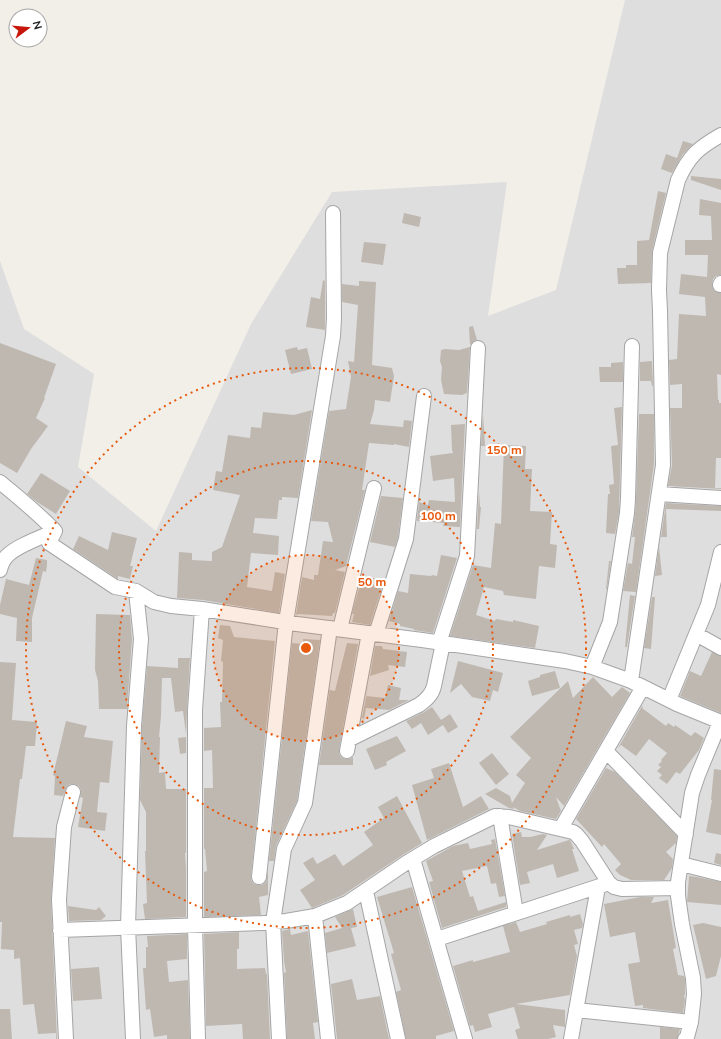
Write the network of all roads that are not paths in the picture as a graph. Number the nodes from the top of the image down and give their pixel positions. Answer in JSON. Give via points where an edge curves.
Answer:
{"nodes":[{"id":1,"x":721,"y":135,"type":"edge"},
{"id":2,"x":334,"y":213,"type":"dead end"},
{"id":3,"x":632,"y":346,"type":"dead end"},
{"id":4,"x":478,"y":348,"type":"dead end"},
{"id":5,"x":424,"y":396,"type":"dead end"},
{"id":6,"x":0,"y":482,"type":"edge"},
{"id":7,"x":374,"y":488,"type":"dead end"},
{"id":8,"x":659,"y":494,"type":"junction"},
{"id":9,"x":721,"y":498,"type":"edge"},
{"id":10,"x":55,"y":531,"type":"junction"},
{"id":11,"x":721,"y":552,"type":"edge"},
{"id":12,"x":0,"y":570,"type":"edge"},
{"id":13,"x":136,"y":590,"type":"junction"},
{"id":14,"x":202,"y":610,"type":"junction"},
{"id":15,"x":286,"y":622,"type":"junction"},
{"id":16,"x":335,"y":629,"type":"junction"},
{"id":17,"x":373,"y":634,"type":"junction"},
{"id":18,"x":696,"y":634,"type":"junction"},
{"id":19,"x":441,"y":643,"type":"junction"},
{"id":20,"x":721,"y":648,"type":"edge"},
{"id":21,"x":592,"y":667,"type":"junction"},
{"id":22,"x":637,"y":684,"type":"junction"},
{"id":23,"x":669,"y":700,"type":"junction"},
{"id":24,"x":720,"y":722,"type":"edge"},
{"id":25,"x":606,"y":752,"type":"junction"},
{"id":26,"x":73,"y":792,"type":"dead end"},
{"id":27,"x":500,"y":816,"type":"junction"},
{"id":28,"x":561,"y":828,"type":"junction"},
{"id":29,"x":686,"y":834,"type":"junction"},
{"id":30,"x":413,"y":859,"type":"junction"},
{"id":31,"x":681,"y":864,"type":"junction"},
{"id":32,"x":721,"y":874,"type":"edge"},
{"id":33,"x":260,"y":877,"type":"dead end"},
{"id":34,"x":604,"y":885,"type":"junction"},
{"id":35,"x":678,"y":888,"type":"junction"},
{"id":36,"x":366,"y":891,"type":"junction"},
{"id":37,"x":516,"y":913,"type":"junction"},
{"id":38,"x":315,"y":916,"type":"junction"},
{"id":39,"x":273,"y":922,"type":"junction"},
{"id":40,"x":195,"y":925,"type":"junction"},
{"id":41,"x":128,"y":927,"type":"junction"},
{"id":42,"x":60,"y":930,"type":"junction"},
{"id":43,"x":437,"y":939,"type":"junction"},
{"id":44,"x":576,"y":1010,"type":"junction"},
{"id":45,"x":691,"y":1022,"type":"junction"},
{"id":46,"x":569,"y":1038,"type":"edge"},
{"id":47,"x":66,"y":1039,"type":"edge"},
{"id":48,"x":132,"y":1039,"type":"edge"},
{"id":49,"x":198,"y":1039,"type":"edge"},
{"id":50,"x":279,"y":1039,"type":"edge"},
{"id":51,"x":328,"y":1039,"type":"edge"},
{"id":52,"x":398,"y":1039,"type":"edge"},
{"id":53,"x":465,"y":1039,"type":"edge"},
{"id":54,"x":685,"y":1039,"type":"edge"}],
"edges":[{"from":1,"to":8,"type":"street","via":[[696,151],[683,169],[660,253],[663,465]]},
{"from":2,"to":15,"type":"street","via":[[333,336]]},
{"from":3,"to":21,"type":"street","via":[[627,513],[610,622]]},
{"from":4,"to":19,"type":"street","via":[[467,556]]},
{"from":5,"to":17,"type":"street","via":[[406,539]]},
{"from":6,"to":10,"type":"street"},
{"from":7,"to":16,"type":"street"},
{"from":8,"to":9,"type":"street"},
{"from":8,"to":22,"type":"street"},
{"from":10,"to":12,"type":"street","via":[[17,548],[8,555]]},
{"from":10,"to":13,"type":"street","via":[[49,542],[115,587]]},
{"from":11,"to":18,"type":"street","via":[[708,605]]},
{"from":13,"to":14,"type":"street","via":[[154,602]]},
{"from":13,"to":41,"type":"street","via":[[141,639],[134,726]]},
{"from":14,"to":15,"type":"street"},
{"from":14,"to":40,"type":"street","via":[[195,710]]},
{"from":15,"to":16,"type":"street"},
{"from":15,"to":33,"type":"street"},
{"from":16,"to":17,"type":"street"},
{"from":16,"to":39,"type":"street","via":[[305,803],[284,849]]},
{"from":17,"to":19,"type":"street"},
{"from":17,"to":19,"type":"street","via":[[349,745],[420,705],[428,697],[434,686]]},
{"from":18,"to":20,"type":"street"},
{"from":18,"to":23,"type":"street"},
{"from":19,"to":21,"type":"street"},
{"from":21,"to":22,"type":"street"},
{"from":22,"to":23,"type":"street"},
{"from":22,"to":25,"type":"street"},
{"from":23,"to":24,"type":"street"},
{"from":24,"to":29,"type":"street","via":[[692,793]]},
{"from":25,"to":28,"type":"street"},
{"from":25,"to":29,"type":"street"},
{"from":26,"to":42,"type":"street","via":[[64,827],[59,899]]},
{"from":27,"to":28,"type":"street"},
{"from":27,"to":30,"type":"street","via":[[449,838]]},
{"from":27,"to":37,"type":"street"},
{"from":28,"to":34,"type":"street","via":[[573,832],[582,841]]},
{"from":29,"to":31,"type":"street"},
{"from":30,"to":36,"type":"street"},
{"from":30,"to":43,"type":"street"},
{"from":31,"to":32,"type":"street"},
{"from":31,"to":35,"type":"street"},
{"from":34,"to":35,"type":"street","via":[[622,889]]},
{"from":34,"to":37,"type":"street"},
{"from":34,"to":44,"type":"street"},
{"from":35,"to":45,"type":"street","via":[[679,908],[693,978]]},
{"from":36,"to":38,"type":"street","via":[[347,903]]},
{"from":36,"to":52,"type":"street"},
{"from":37,"to":43,"type":"street"},
{"from":38,"to":39,"type":"street"},
{"from":38,"to":51,"type":"street"},
{"from":39,"to":40,"type":"street"},
{"from":39,"to":50,"type":"street"},
{"from":40,"to":41,"type":"street"},
{"from":40,"to":49,"type":"street"},
{"from":41,"to":42,"type":"street"},
{"from":41,"to":48,"type":"street"},
{"from":42,"to":47,"type":"street"},
{"from":43,"to":53,"type":"street"},
{"from":44,"to":45,"type":"street"},
{"from":44,"to":46,"type":"street"},
{"from":45,"to":54,"type":"street"}]}
